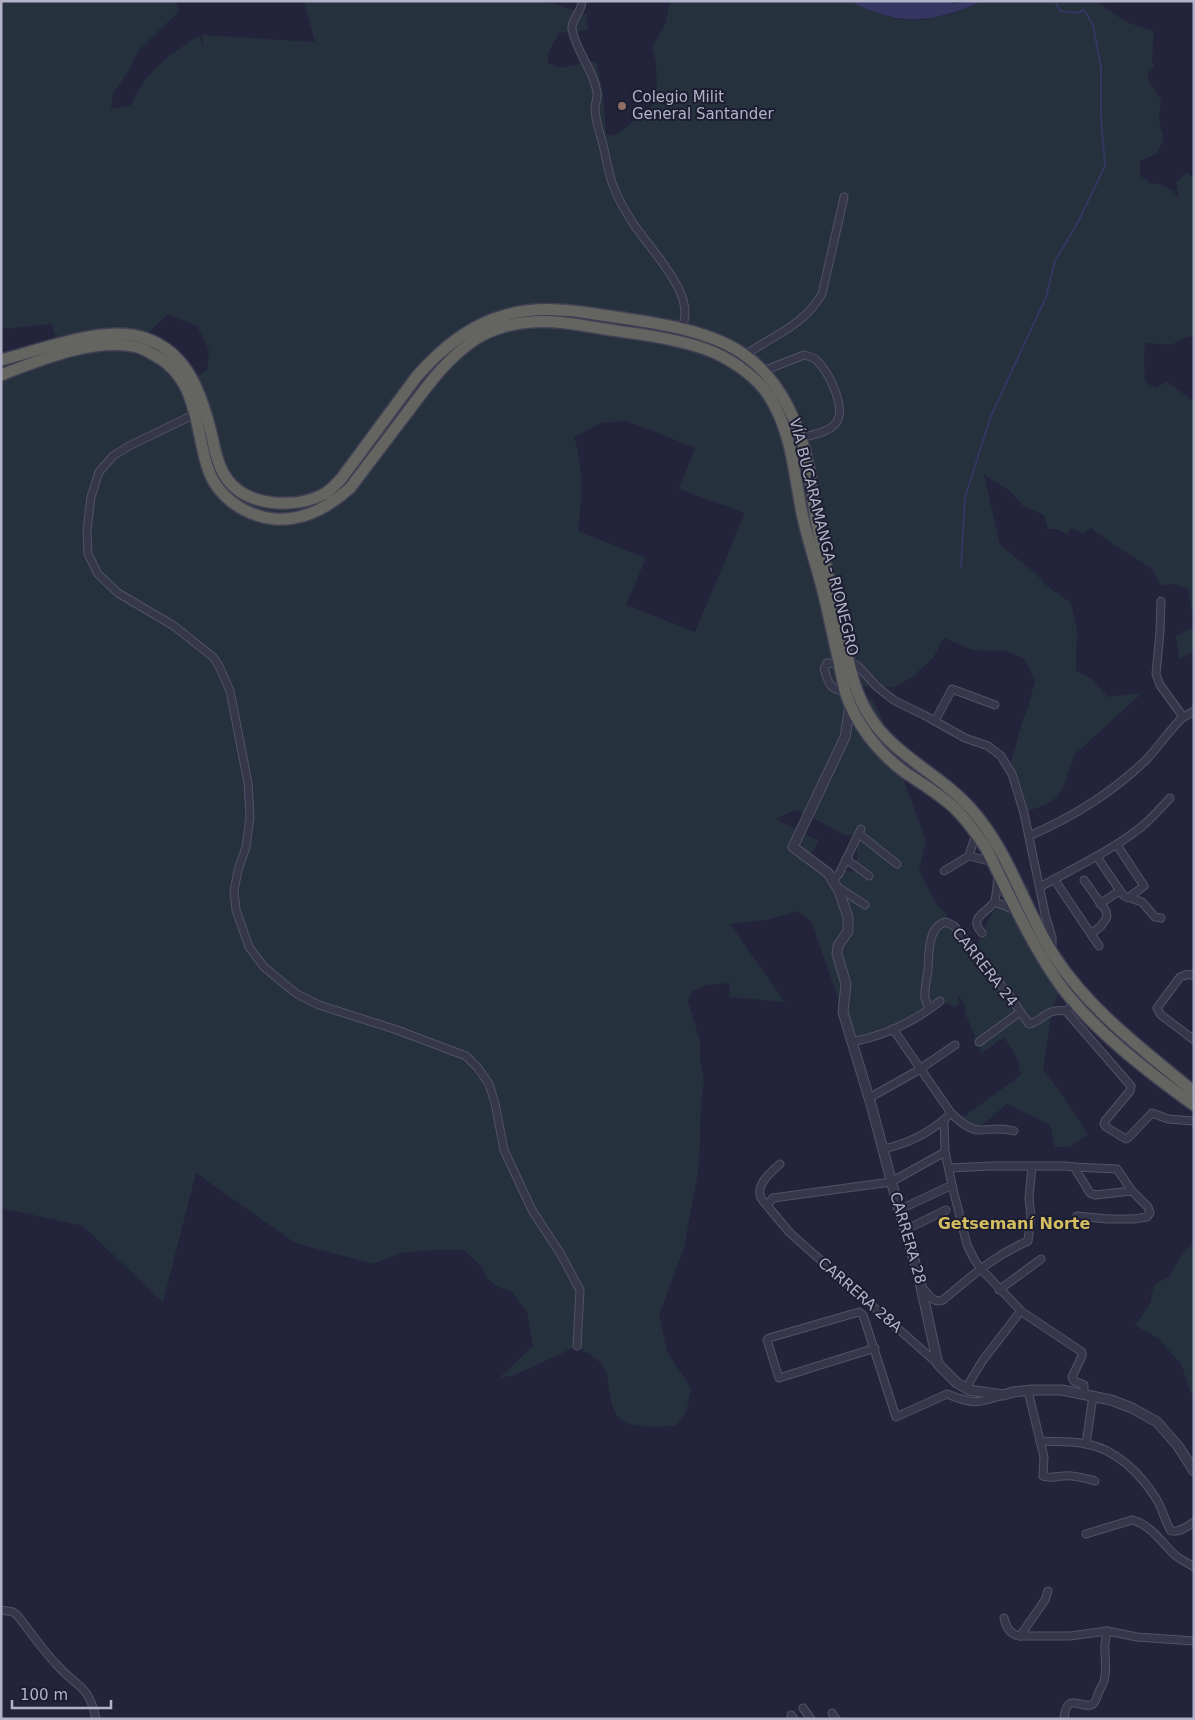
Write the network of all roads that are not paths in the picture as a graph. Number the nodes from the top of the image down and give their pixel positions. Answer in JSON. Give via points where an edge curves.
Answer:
{"nodes":[{"id":1,"x":582,"y":1,"type":"edge"},
{"id":2,"x":844,"y":197,"type":"dead end"},
{"id":3,"x":682,"y":328,"type":"junction"},
{"id":4,"x":745,"y":355,"type":"junction"},
{"id":5,"x":1,"y":360,"type":"edge"},
{"id":6,"x":763,"y":371,"type":"junction"},
{"id":7,"x":1,"y":375,"type":"edge"},
{"id":8,"x":195,"y":414,"type":"junction"},
{"id":9,"x":800,"y":438,"type":"junction"},
{"id":10,"x":1161,"y":602,"type":"dead end"},
{"id":11,"x":845,"y":663,"type":"junction"},
{"id":12,"x":845,"y":691,"type":"junction"},
{"id":13,"x":850,"y":705,"type":"junction"},
{"id":14,"x":995,"y":705,"type":"dead end"},
{"id":15,"x":1194,"y":711,"type":"edge"},
{"id":16,"x":1182,"y":718,"type":"junction"},
{"id":17,"x":935,"y":721,"type":"junction"},
{"id":18,"x":862,"y":728,"type":"junction"},
{"id":19,"x":845,"y":737,"type":"junction"},
{"id":20,"x":1170,"y":798,"type":"dead end"},
{"id":21,"x":976,"y":833,"type":"junction"},
{"id":22,"x":1029,"y":836,"type":"junction"},
{"id":23,"x":1117,"y":845,"type":"junction"},
{"id":24,"x":969,"y":856,"type":"junction"},
{"id":25,"x":1097,"y":857,"type":"junction"},
{"id":26,"x":846,"y":859,"type":"junction"},
{"id":27,"x":897,"y":864,"type":"dead end"},
{"id":28,"x":996,"y":868,"type":"junction"},
{"id":29,"x":944,"y":872,"type":"dead end"},
{"id":30,"x":869,"y":876,"type":"dead end"},
{"id":31,"x":1054,"y":879,"type":"junction"},
{"id":32,"x":1084,"y":880,"type":"dead end"},
{"id":33,"x":834,"y":883,"type":"junction"},
{"id":34,"x":1040,"y":887,"type":"junction"},
{"id":35,"x":1119,"y":891,"type":"junction"},
{"id":36,"x":1132,"y":896,"type":"junction"},
{"id":37,"x":995,"y":902,"type":"junction"},
{"id":38,"x":1100,"y":904,"type":"junction"},
{"id":39,"x":865,"y":905,"type":"dead end"},
{"id":40,"x":1019,"y":913,"type":"junction"},
{"id":41,"x":1161,"y":918,"type":"dead end"},
{"id":42,"x":982,"y":933,"type":"dead end"},
{"id":43,"x":1091,"y":934,"type":"junction"},
{"id":44,"x":1099,"y":946,"type":"dead end"},
{"id":45,"x":1050,"y":948,"type":"junction"},
{"id":46,"x":1194,"y":976,"type":"edge"},
{"id":47,"x":940,"y":1001,"type":"dead end"},
{"id":48,"x":1075,"y":1003,"type":"junction"},
{"id":49,"x":929,"y":1009,"type":"junction"},
{"id":50,"x":1066,"y":1011,"type":"junction"},
{"id":51,"x":1020,"y":1012,"type":"junction"},
{"id":52,"x":893,"y":1029,"type":"junction"},
{"id":53,"x":1194,"y":1040,"type":"edge"},
{"id":54,"x":851,"y":1042,"type":"junction"},
{"id":55,"x":979,"y":1042,"type":"dead end"},
{"id":56,"x":955,"y":1046,"type":"dead end"},
{"id":57,"x":920,"y":1069,"type":"junction"},
{"id":58,"x":1194,"y":1092,"type":"edge"},
{"id":59,"x":869,"y":1098,"type":"junction"},
{"id":60,"x":1194,"y":1105,"type":"edge"},
{"id":61,"x":951,"y":1113,"type":"junction"},
{"id":62,"x":944,"y":1120,"type":"junction"},
{"id":63,"x":1194,"y":1121,"type":"edge"},
{"id":64,"x":1014,"y":1131,"type":"dead end"},
{"id":65,"x":883,"y":1149,"type":"junction"},
{"id":66,"x":945,"y":1152,"type":"junction"},
{"id":67,"x":780,"y":1164,"type":"dead end"},
{"id":68,"x":1032,"y":1166,"type":"junction"},
{"id":69,"x":1074,"y":1167,"type":"junction"},
{"id":70,"x":949,"y":1168,"type":"junction"},
{"id":71,"x":891,"y":1182,"type":"junction"},
{"id":72,"x":952,"y":1185,"type":"junction"},
{"id":73,"x":1132,"y":1191,"type":"junction"},
{"id":74,"x":769,"y":1208,"type":"junction"},
{"id":75,"x":899,"y":1210,"type":"junction"},
{"id":76,"x":946,"y":1210,"type":"dead end"},
{"id":77,"x":1077,"y":1216,"type":"dead end"},
{"id":78,"x":905,"y":1230,"type":"junction"},
{"id":79,"x":1041,"y":1259,"type":"dead end"},
{"id":80,"x":981,"y":1269,"type":"junction"},
{"id":81,"x":922,"y":1287,"type":"junction"},
{"id":82,"x":999,"y":1290,"type":"junction"},
{"id":83,"x":1020,"y":1313,"type":"junction"},
{"id":84,"x":577,"y":1346,"type":"dead end"},
{"id":85,"x":874,"y":1348,"type":"junction"},
{"id":86,"x":938,"y":1364,"type":"junction"},
{"id":87,"x":957,"y":1383,"type":"junction"},
{"id":88,"x":966,"y":1388,"type":"junction"},
{"id":89,"x":1028,"y":1391,"type":"junction"},
{"id":90,"x":946,"y":1394,"type":"junction"},
{"id":91,"x":1003,"y":1395,"type":"junction"},
{"id":92,"x":1089,"y":1395,"type":"junction"},
{"id":93,"x":1040,"y":1441,"type":"junction"},
{"id":94,"x":1086,"y":1444,"type":"junction"},
{"id":95,"x":1194,"y":1471,"type":"edge"},
{"id":96,"x":1095,"y":1481,"type":"dead end"},
{"id":97,"x":1193,"y":1524,"type":"edge"},
{"id":98,"x":1086,"y":1534,"type":"dead end"},
{"id":99,"x":1194,"y":1567,"type":"edge"},
{"id":100,"x":1048,"y":1591,"type":"dead end"},
{"id":101,"x":1,"y":1610,"type":"edge"},
{"id":102,"x":1004,"y":1618,"type":"dead end"},
{"id":103,"x":1107,"y":1631,"type":"junction"},
{"id":104,"x":1020,"y":1636,"type":"junction"},
{"id":105,"x":1194,"y":1641,"type":"edge"},
{"id":106,"x":804,"y":1708,"type":"dead end"},
{"id":107,"x":96,"y":1719,"type":"edge"},
{"id":108,"x":810,"y":1719,"type":"edge"},
{"id":109,"x":1064,"y":1719,"type":"edge"}],
"edges":[{"from":1,"to":3,"type":"street","via":[[572,28],[598,94],[595,108],[609,173],[634,226],[678,288],[686,310]]},
{"from":2,"to":4,"type":"street","via":[[822,294],[816,305],[783,333]]},
{"from":3,"to":4,"type":"highway","name":"VÍA BUCARAMANGA - RIONEGRO"},
{"from":3,"to":5,"type":"highway","name":"VÍA BUCARAMANGA - RIONEGRO","via":[[558,309],[529,310],[474,327],[450,342],[417,376],[341,479],[326,493],[295,503],[267,502],[251,497],[227,480],[218,462],[203,401],[193,379],[182,362],[159,344],[144,337],[97,336]]},
{"from":4,"to":6,"type":"highway","name":"VÍA BUCARAMANGA - RIONEGRO"},
{"from":6,"to":9,"type":"highway","name":"VÍA BUCARAMANGA - RIONEGRO","via":[[785,401]]},
{"from":6,"to":9,"type":"street","via":[[804,355],[814,358],[823,369],[836,393],[840,414],[831,427]]},
{"from":7,"to":8,"type":"highway","name":"VÍA BUCARAMANGA - RIONEGRO","via":[[79,350],[117,344],[138,347],[172,367],[184,383]]},
{"from":8,"to":11,"type":"highway","name":"VÍA BUCARAMANGA - RIONEGRO","via":[[207,467],[218,488],[230,501],[263,518],[297,518],[334,503],[350,488],[440,369],[479,337],[505,327],[553,322],[637,334],[712,352],[745,371],[759,384],[771,398],[782,421],[791,450],[801,508]]},
{"from":8,"to":84,"type":"street","via":[[113,456],[99,472],[91,497],[88,554],[98,574],[118,593],[174,626],[213,657],[230,691],[249,792],[246,847],[234,891],[236,910],[249,947],[264,967],[297,994],[318,1006],[466,1056],[478,1068],[496,1103],[504,1150],[532,1210],[580,1290]]},
{"from":9,"to":11,"type":"highway","name":"VÍA BUCARAMANGA - RIONEGRO"},
{"from":10,"to":16,"type":"street","via":[[1156,674]]},
{"from":11,"to":12,"type":"highway","name":"VÍA BUCARAMANGA - RIONEGRO"},
{"from":11,"to":12,"type":"street","via":[[827,663],[824,669],[831,687]]},
{"from":11,"to":17,"type":"street","via":[[858,666],[883,693]]},
{"from":11,"to":45,"type":"highway","name":"VÍA BUCARAMANGA - RIONEGRO","via":[[866,711],[882,734],[954,792],[987,828]]},
{"from":12,"to":13,"type":"highway","name":"VÍA BUCARAMANGA - RIONEGRO"},
{"from":13,"to":18,"type":"highway","name":"VÍA BUCARAMANGA - RIONEGRO"},
{"from":13,"to":19,"type":"street"},
{"from":14,"to":17,"type":"street","via":[[952,690]]},
{"from":15,"to":16,"type":"street"},
{"from":16,"to":22,"type":"street","via":[[1148,757],[1112,789],[1072,816]]},
{"from":17,"to":22,"type":"street","via":[[965,738],[988,746],[1001,756],[1012,774]]},
{"from":18,"to":19,"type":"street","via":[[852,730]]},
{"from":18,"to":21,"type":"highway","name":"VÍA BUCARAMANGA - RIONEGRO","via":[[886,756],[951,804]]},
{"from":19,"to":33,"type":"street","name":"CARRERA 28","via":[[793,847],[828,873]]},
{"from":20,"to":23,"type":"street","via":[[1142,827]]},
{"from":21,"to":24,"type":"street"},
{"from":21,"to":28,"type":"highway","name":"VÍA BUCARAMANGA - RIONEGRO"},
{"from":22,"to":34,"type":"street"},
{"from":23,"to":25,"type":"street"},
{"from":23,"to":36,"type":"street","via":[[1144,886]]},
{"from":24,"to":28,"type":"street"},
{"from":24,"to":29,"type":"street"},
{"from":25,"to":31,"type":"street"},
{"from":25,"to":35,"type":"street"},
{"from":26,"to":27,"type":"street","via":[[860,832]]},
{"from":26,"to":30,"type":"street"},
{"from":26,"to":33,"type":"street"},
{"from":28,"to":37,"type":"street"},
{"from":28,"to":40,"type":"highway","name":"VÍA BUCARAMANGA - RIONEGRO"},
{"from":31,"to":34,"type":"street"},
{"from":31,"to":43,"type":"street"},
{"from":32,"to":38,"type":"street"},
{"from":33,"to":39,"type":"street"},
{"from":33,"to":54,"type":"street","name":"CARRERA 28","via":[[848,917],[848,931],[838,946],[837,954],[846,984],[843,1012]]},
{"from":34,"to":45,"type":"street","via":[[1052,937]]},
{"from":35,"to":36,"type":"street","via":[[1125,897]]},
{"from":35,"to":38,"type":"street"},
{"from":36,"to":41,"type":"street","via":[[1155,917]]},
{"from":37,"to":40,"type":"street"},
{"from":37,"to":42,"type":"street","via":[[977,922]]},
{"from":38,"to":43,"type":"street","via":[[1107,917]]},
{"from":40,"to":48,"type":"highway","name":"VÍA BUCARAMANGA - RIONEGRO","via":[[1056,980]]},
{"from":43,"to":44,"type":"street"},
{"from":45,"to":58,"type":"highway","name":"VÍA BUCARAMANGA - RIONEGRO","via":[[1085,997]]},
{"from":46,"to":53,"type":"street","via":[[1180,977],[1157,1008],[1161,1015]]},
{"from":47,"to":49,"type":"street"},
{"from":48,"to":50,"type":"street"},
{"from":48,"to":60,"type":"highway","name":"VÍA BUCARAMANGA - RIONEGRO","via":[[1111,1039]]},
{"from":49,"to":51,"type":"street","name":"CARRERA 24","via":[[925,999],[928,953],[931,938],[943,922],[959,932]]},
{"from":49,"to":52,"type":"street"},
{"from":50,"to":51,"type":"street","name":"CARRERA 24","via":[[1045,1014],[1032,1024]]},
{"from":50,"to":63,"type":"street","via":[[1131,1086],[1104,1124],[1106,1127],[1126,1139],[1152,1114]]},
{"from":51,"to":55,"type":"street"},
{"from":52,"to":54,"type":"street"},
{"from":52,"to":57,"type":"street"},
{"from":54,"to":59,"type":"street","name":"CARRERA 28"},
{"from":56,"to":57,"type":"street"},
{"from":57,"to":59,"type":"street"},
{"from":57,"to":61,"type":"street"},
{"from":59,"to":65,"type":"street","name":"CARRERA 28"},
{"from":61,"to":62,"type":"street"},
{"from":61,"to":64,"type":"street","via":[[976,1130],[1002,1128]]},
{"from":62,"to":65,"type":"street","via":[[916,1138]]},
{"from":62,"to":66,"type":"street"},
{"from":65,"to":71,"type":"street","name":"CARRERA 28"},
{"from":66,"to":70,"type":"street"},
{"from":66,"to":71,"type":"street"},
{"from":67,"to":74,"type":"street","name":"CARRERA 28A","via":[[767,1176],[760,1189],[760,1198]]},
{"from":68,"to":69,"type":"street"},
{"from":68,"to":70,"type":"street"},
{"from":68,"to":80,"type":"street","via":[[1028,1241],[1007,1250]]},
{"from":69,"to":73,"type":"street","via":[[1117,1169]]},
{"from":69,"to":73,"type":"street","via":[[1090,1193]]},
{"from":70,"to":72,"type":"street"},
{"from":71,"to":74,"type":"street","via":[[773,1198]]},
{"from":71,"to":75,"type":"street","name":"CARRERA 28"},
{"from":72,"to":75,"type":"street"},
{"from":72,"to":80,"type":"street","via":[[967,1245]]},
{"from":73,"to":77,"type":"street","via":[[1148,1207],[1150,1213],[1147,1217],[1108,1219]]},
{"from":74,"to":86,"type":"street","name":"CARRERA 28A","via":[[820,1260]]},
{"from":75,"to":78,"type":"street","name":"CARRERA 28"},
{"from":76,"to":78,"type":"street"},
{"from":78,"to":81,"type":"street","name":"CARRERA 28"},
{"from":79,"to":82,"type":"street"},
{"from":80,"to":81,"type":"street","via":[[943,1300],[931,1298]]},
{"from":80,"to":82,"type":"street"},
{"from":81,"to":86,"type":"street","name":"CARRERA 28"},
{"from":82,"to":83,"type":"street"},
{"from":83,"to":88,"type":"street","via":[[983,1360]]},
{"from":83,"to":92,"type":"street","via":[[1082,1352],[1072,1377],[1084,1385]]},
{"from":85,"to":85,"type":"street","via":[[863,1315],[859,1312],[767,1340],[779,1378]]},
{"from":85,"to":90,"type":"street","via":[[896,1417]]},
{"from":86,"to":87,"type":"street"},
{"from":87,"to":88,"type":"street"},
{"from":87,"to":90,"type":"street"},
{"from":88,"to":91,"type":"street"},
{"from":89,"to":91,"type":"street"},
{"from":89,"to":92,"type":"street","via":[[1059,1390]]},
{"from":89,"to":93,"type":"street"},
{"from":90,"to":91,"type":"street","via":[[970,1402],[983,1402]]},
{"from":92,"to":94,"type":"street"},
{"from":92,"to":95,"type":"street","via":[[1132,1408],[1157,1422]]},
{"from":93,"to":94,"type":"street"},
{"from":93,"to":96,"type":"street","via":[[1044,1457],[1043,1476],[1075,1476]]},
{"from":94,"to":97,"type":"street","via":[[1107,1451],[1135,1470],[1158,1501],[1172,1531]]},
{"from":98,"to":99,"type":"street","via":[[1132,1520],[1139,1522]]},
{"from":100,"to":104,"type":"street"},
{"from":101,"to":107,"type":"street","via":[[17,1615],[56,1665],[86,1692]]},
{"from":102,"to":104,"type":"street","via":[[1006,1627],[1014,1636]]},
{"from":103,"to":104,"type":"street","via":[[1070,1636]]},
{"from":103,"to":105,"type":"street"},
{"from":103,"to":109,"type":"street","via":[[1104,1649],[1106,1672],[1094,1703],[1072,1702],[1065,1709]]},
{"from":106,"to":108,"type":"street"}]}
